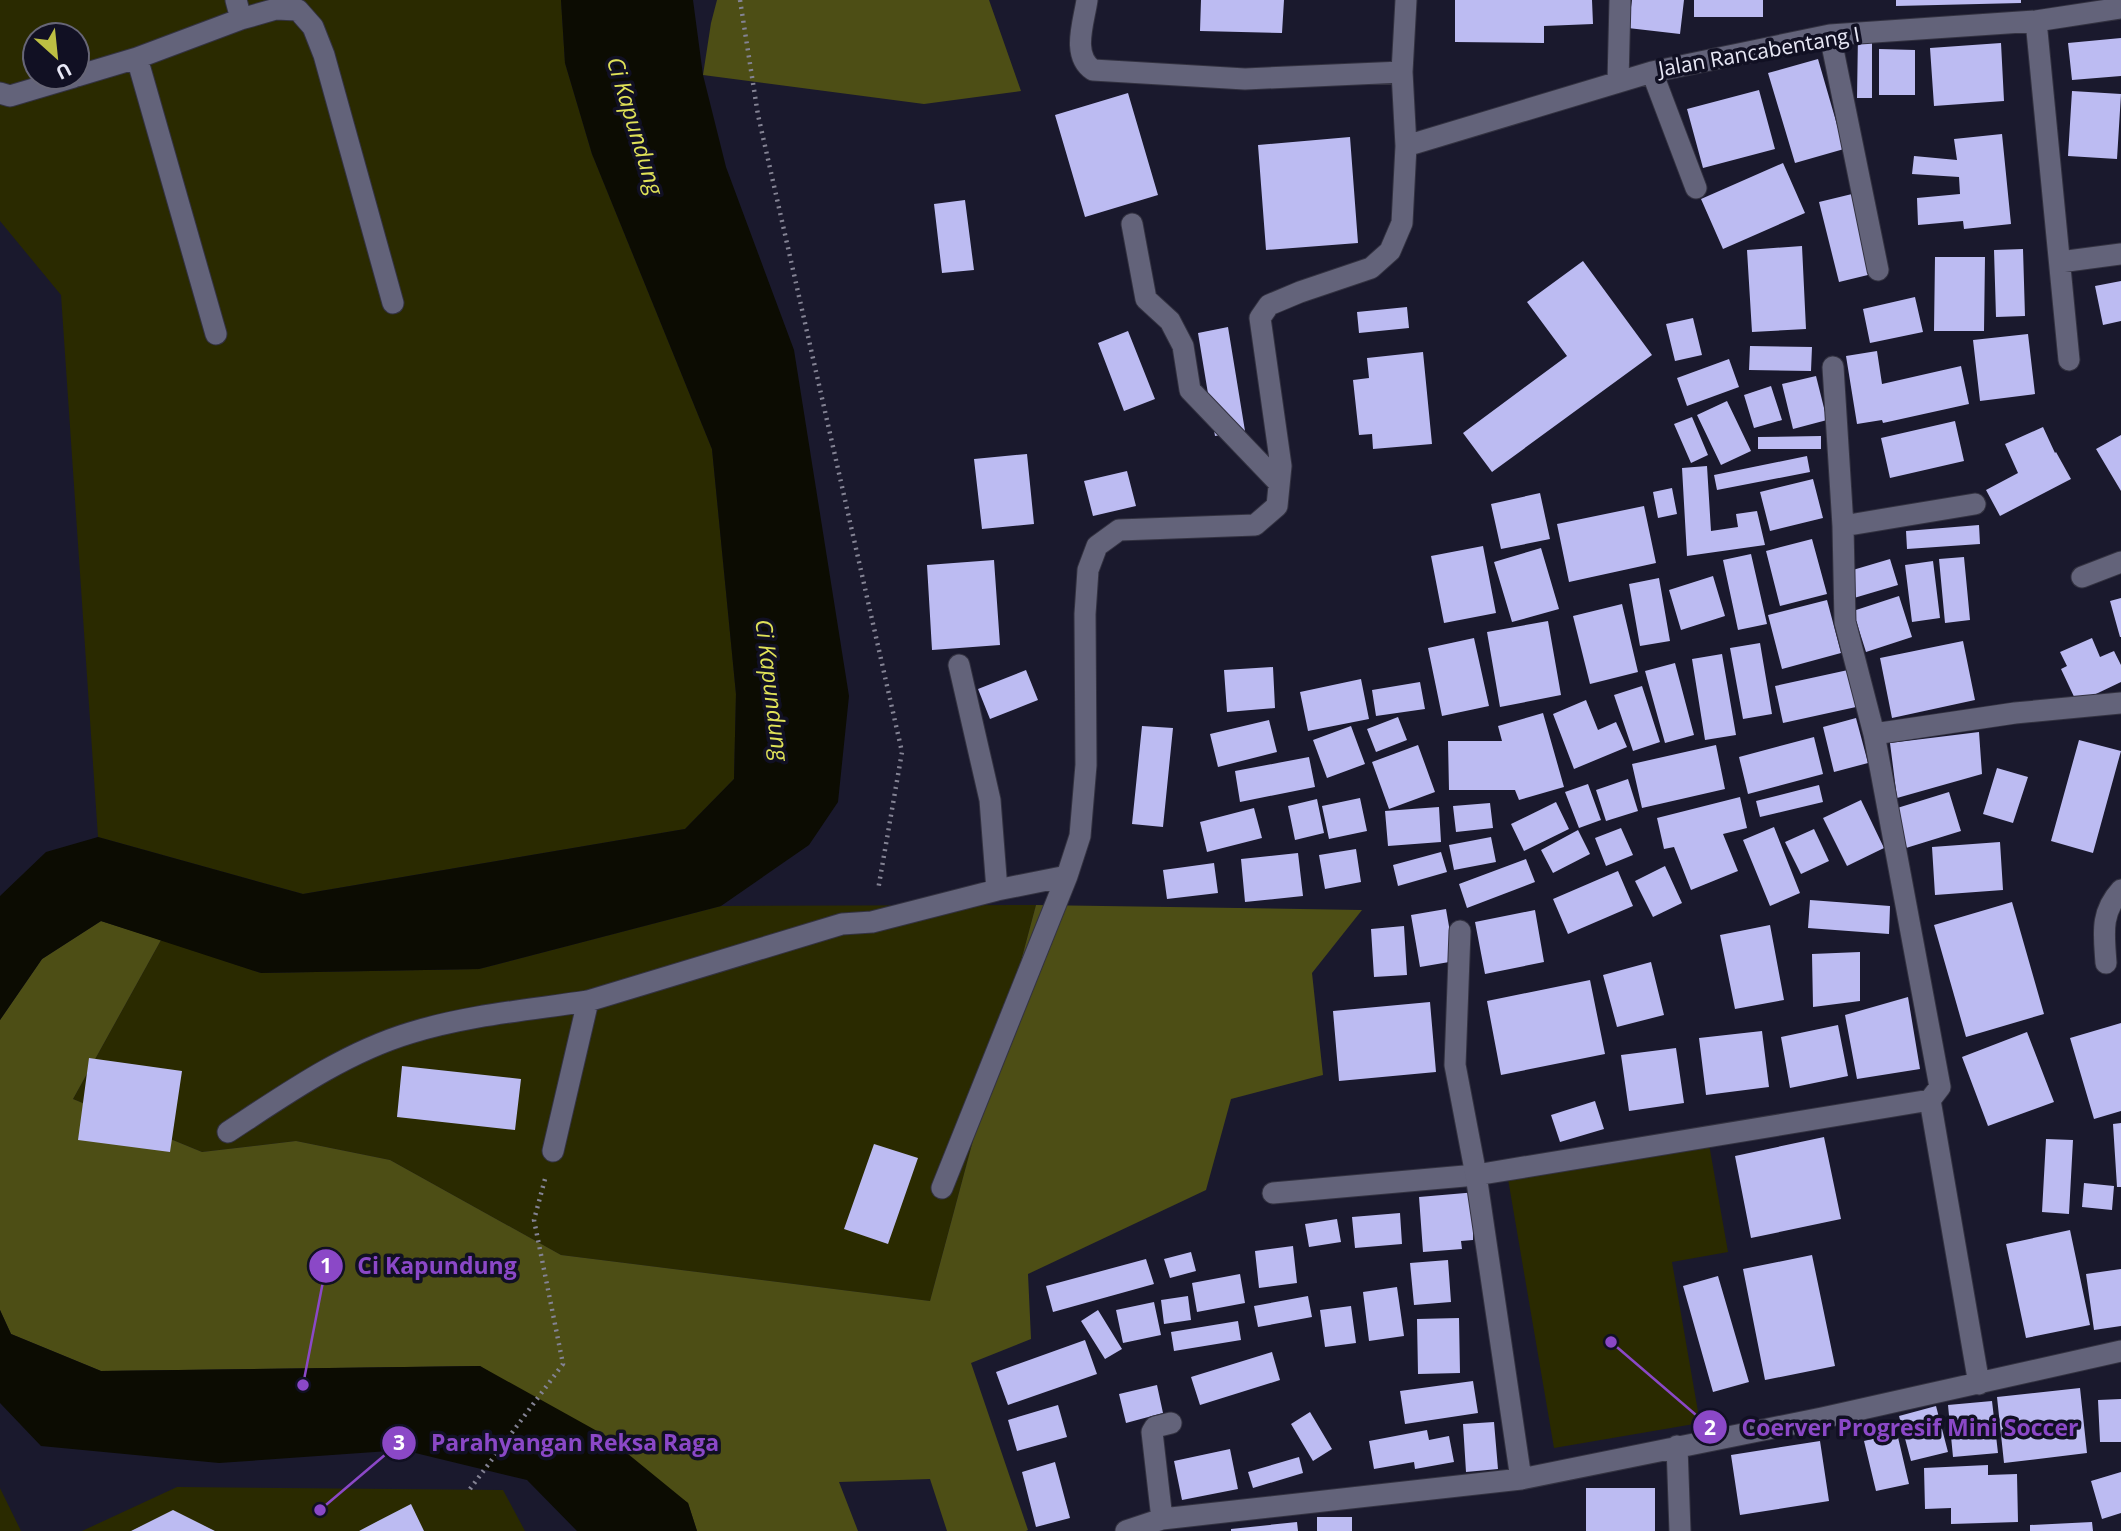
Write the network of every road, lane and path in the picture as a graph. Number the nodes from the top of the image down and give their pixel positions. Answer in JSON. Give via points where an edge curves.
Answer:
{"nodes":[{"id":1,"x":740,"y":0,"type":"edge"},
{"id":2,"x":1087,"y":0,"type":"edge"},
{"id":3,"x":1406,"y":0,"type":"edge"},
{"id":4,"x":1620,"y":0,"type":"edge"},
{"id":5,"x":2121,"y":8,"type":"edge"},
{"id":6,"x":239,"y":10,"type":"edge"},
{"id":7,"x":2036,"y":21,"type":"junction"},
{"id":8,"x":1830,"y":35,"type":"junction"},
{"id":9,"x":137,"y":58,"type":"junction"},
{"id":10,"x":91,"y":72,"type":"edge"},
{"id":11,"x":1402,"y":72,"type":"junction"},
{"id":12,"x":1652,"y":72,"type":"junction"},
{"id":13,"x":1618,"y":82,"type":"junction"},
{"id":14,"x":27,"y":91,"type":"edge"},
{"id":15,"x":0,"y":93,"type":"edge"},
{"id":16,"x":1406,"y":146,"type":"junction"},
{"id":17,"x":1696,"y":188,"type":"dead end"},
{"id":18,"x":1132,"y":224,"type":"dead end"},
{"id":19,"x":2121,"y":254,"type":"edge"},
{"id":20,"x":2060,"y":262,"type":"junction"},
{"id":21,"x":1878,"y":270,"type":"dead end"},
{"id":22,"x":393,"y":303,"type":"dead end"},
{"id":23,"x":216,"y":334,"type":"dead end"},
{"id":24,"x":2069,"y":360,"type":"dead end"},
{"id":25,"x":1833,"y":367,"type":"dead end"},
{"id":26,"x":1279,"y":482,"type":"junction"},
{"id":27,"x":1975,"y":504,"type":"dead end"},
{"id":28,"x":1843,"y":526,"type":"junction"},
{"id":29,"x":2121,"y":562,"type":"edge"},
{"id":30,"x":2082,"y":577,"type":"dead end"},
{"id":31,"x":959,"y":665,"type":"dead end"},
{"id":32,"x":2121,"y":703,"type":"edge"},
{"id":33,"x":1874,"y":734,"type":"junction"},
{"id":34,"x":1067,"y":876,"type":"junction"},
{"id":35,"x":997,"y":890,"type":"junction"},
{"id":36,"x":2121,"y":890,"type":"edge"},
{"id":37,"x":872,"y":922,"type":"junction"},
{"id":38,"x":1460,"y":931,"type":"dead end"},
{"id":39,"x":2106,"y":963,"type":"dead end"},
{"id":40,"x":588,"y":1001,"type":"junction"},
{"id":41,"x":1930,"y":1100,"type":"junction"},
{"id":42,"x":228,"y":1132,"type":"dead end"},
{"id":43,"x":553,"y":1152,"type":"joint"},
{"id":44,"x":1476,"y":1175,"type":"junction"},
{"id":45,"x":942,"y":1188,"type":"dead end"},
{"id":46,"x":1273,"y":1193,"type":"dead end"},
{"id":47,"x":2121,"y":1351,"type":"edge"},
{"id":48,"x":1979,"y":1384,"type":"junction"},
{"id":49,"x":1171,"y":1423,"type":"dead end"},
{"id":50,"x":1677,"y":1446,"type":"junction"},
{"id":51,"x":1521,"y":1479,"type":"junction"},
{"id":52,"x":470,"y":1489,"type":"dead end"},
{"id":53,"x":1162,"y":1519,"type":"junction"},
{"id":54,"x":1126,"y":1531,"type":"edge"},
{"id":55,"x":1680,"y":1531,"type":"edge"}],
"edges":[{"from":1,"to":37,"type":"path","via":[[758,115],[902,752]]},
{"from":2,"to":11,"type":"street","via":[[1080,50],[1085,64],[1093,69],[1245,79]]},
{"from":3,"to":11,"type":"street"},
{"from":4,"to":13,"type":"street"},
{"from":5,"to":7,"type":"street","name":"Jalan Rancabentang I"},
{"from":6,"to":9,"type":"street"},
{"from":6,"to":22,"type":"street","via":[[298,10],[313,27]]},
{"from":7,"to":8,"type":"street","name":"Jalan Rancabentang I"},
{"from":7,"to":20,"type":"street"},
{"from":8,"to":12,"type":"street","name":"Jalan Rancabentang I"},
{"from":8,"to":21,"type":"street"},
{"from":9,"to":10,"type":"street"},
{"from":9,"to":23,"type":"street"},
{"from":11,"to":16,"type":"street"},
{"from":12,"to":13,"type":"street","name":"Jalan Rancabentang I"},
{"from":12,"to":17,"type":"street"},
{"from":13,"to":16,"type":"street","name":"Jalan Rancabentang I"},
{"from":14,"to":15,"type":"street","via":[[10,96]]},
{"from":16,"to":26,"type":"street","via":[[1402,223],[1390,251],[1371,268],[1269,306],[1260,318],[1281,466]]},
{"from":18,"to":26,"type":"street","via":[[1146,299],[1170,321],[1183,346],[1190,390]]},
{"from":19,"to":20,"type":"street"},
{"from":20,"to":24,"type":"street"},
{"from":25,"to":28,"type":"street"},
{"from":26,"to":34,"type":"street","via":[[1277,506],[1255,525],[1119,530],[1097,546],[1088,570],[1085,614],[1086,765],[1080,836]]},
{"from":27,"to":28,"type":"street"},
{"from":28,"to":33,"type":"street","via":[[1844,622]]},
{"from":29,"to":30,"type":"street"},
{"from":31,"to":35,"type":"street","via":[[990,800]]},
{"from":32,"to":33,"type":"street"},
{"from":33,"to":41,"type":"street","via":[[1940,1087]]},
{"from":34,"to":35,"type":"street"},
{"from":34,"to":45,"type":"street"},
{"from":35,"to":37,"type":"street"},
{"from":36,"to":39,"type":"street","via":[[2110,902],[2104,927]]},
{"from":37,"to":40,"type":"street","via":[[842,924]]},
{"from":38,"to":44,"type":"street","via":[[1455,1065]]},
{"from":40,"to":42,"type":"street","via":[[455,1021],[408,1034],[351,1056]]},
{"from":40,"to":43,"type":"street"},
{"from":41,"to":44,"type":"street"},
{"from":41,"to":48,"type":"street"},
{"from":43,"to":52,"type":"path","via":[[534,1220],[563,1364]]},
{"from":44,"to":46,"type":"street"},
{"from":44,"to":51,"type":"street"},
{"from":47,"to":48,"type":"street"},
{"from":48,"to":50,"type":"street"},
{"from":49,"to":53,"type":"street","via":[[1152,1432]]},
{"from":50,"to":51,"type":"street"},
{"from":50,"to":55,"type":"street"},
{"from":51,"to":53,"type":"street"},
{"from":53,"to":54,"type":"street"}]}
